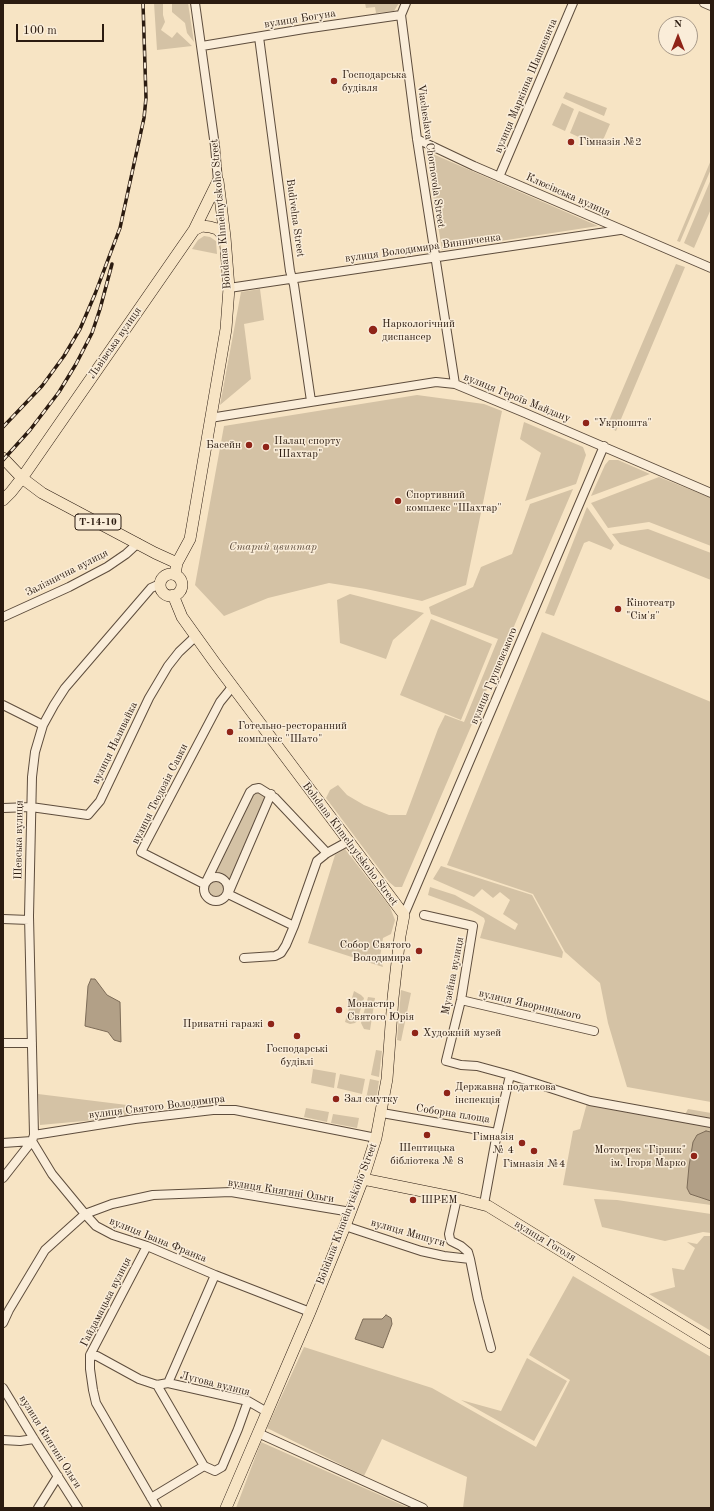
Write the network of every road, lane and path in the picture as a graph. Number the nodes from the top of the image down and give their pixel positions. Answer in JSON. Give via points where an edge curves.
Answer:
{"nodes":[{"id":1,"x":195,"y":3,"type":"edge"},
{"id":2,"x":406,"y":3,"type":"edge"},
{"id":3,"x":574,"y":3,"type":"edge"},
{"id":4,"x":704,"y":3,"type":"edge"},
{"id":5,"x":711,"y":6,"type":"edge"},
{"id":6,"x":401,"y":15,"type":"junction"},
{"id":7,"x":259,"y":37,"type":"junction"},
{"id":8,"x":202,"y":46,"type":"junction"},
{"id":9,"x":416,"y":139,"type":"junction"},
{"id":10,"x":499,"y":177,"type":"junction"},
{"id":11,"x":218,"y":181,"type":"junction"},
{"id":12,"x":194,"y":230,"type":"junction"},
{"id":13,"x":620,"y":230,"type":"junction"},
{"id":14,"x":225,"y":237,"type":"junction"},
{"id":15,"x":435,"y":257,"type":"junction"},
{"id":16,"x":711,"y":268,"type":"edge"},
{"id":17,"x":292,"y":278,"type":"junction"},
{"id":18,"x":229,"y":288,"type":"junction"},
{"id":19,"x":455,"y":384,"type":"junction"},
{"id":20,"x":311,"y":401,"type":"junction"},
{"id":21,"x":210,"y":418,"type":"junction"},
{"id":22,"x":604,"y":446,"type":"junction"},
{"id":23,"x":3,"y":458,"type":"edge"},
{"id":24,"x":22,"y":478,"type":"junction"},
{"id":25,"x":711,"y":492,"type":"edge"},
{"id":26,"x":3,"y":500,"type":"edge"},
{"id":27,"x":138,"y":543,"type":"junction"},
{"id":28,"x":177,"y":563,"type":"junction"},
{"id":29,"x":175,"y":574,"type":"junction"},
{"id":30,"x":160,"y":584,"type":"junction"},
{"id":31,"x":173,"y":595,"type":"junction"},
{"id":32,"x":3,"y":617,"type":"edge"},
{"id":33,"x":196,"y":636,"type":"junction"},
{"id":34,"x":233,"y":686,"type":"junction"},
{"id":35,"x":3,"y":705,"type":"edge"},
{"id":36,"x":43,"y":725,"type":"junction"},
{"id":37,"x":271,"y":794,"type":"junction"},
{"id":38,"x":31,"y":807,"type":"junction"},
{"id":39,"x":3,"y":808,"type":"edge"},
{"id":40,"x":349,"y":841,"type":"junction"},
{"id":41,"x":327,"y":853,"type":"junction"},
{"id":42,"x":205,"y":884,"type":"junction"},
{"id":43,"x":228,"y":894,"type":"junction"},
{"id":44,"x":404,"y":915,"type":"junction"},
{"id":45,"x":424,"y":915,"type":"dead end"},
{"id":46,"x":3,"y":919,"type":"edge"},
{"id":47,"x":29,"y":920,"type":"junction"},
{"id":48,"x":294,"y":926,"type":"junction"},
{"id":49,"x":244,"y":958,"type":"dead end"},
{"id":50,"x":461,"y":1000,"type":"junction"},
{"id":51,"x":594,"y":1031,"type":"dead end"},
{"id":52,"x":3,"y":1043,"type":"edge"},
{"id":53,"x":32,"y":1043,"type":"junction"},
{"id":54,"x":510,"y":1075,"type":"junction"},
{"id":55,"x":382,"y":1114,"type":"junction"},
{"id":56,"x":711,"y":1123,"type":"edge"},
{"id":57,"x":497,"y":1133,"type":"junction"},
{"id":58,"x":33,"y":1138,"type":"junction"},
{"id":59,"x":376,"y":1138,"type":"junction"},
{"id":60,"x":3,"y":1143,"type":"edge"},
{"id":61,"x":3,"y":1178,"type":"edge"},
{"id":62,"x":363,"y":1179,"type":"junction"},
{"id":63,"x":457,"y":1198,"type":"junction"},
{"id":64,"x":484,"y":1204,"type":"junction"},
{"id":65,"x":351,"y":1212,"type":"junction"},
{"id":66,"x":84,"y":1214,"type":"junction"},
{"id":67,"x":345,"y":1226,"type":"junction"},
{"id":68,"x":147,"y":1246,"type":"junction"},
{"id":69,"x":470,"y":1259,"type":"junction"},
{"id":70,"x":215,"y":1275,"type":"junction"},
{"id":71,"x":6,"y":1308,"type":"edge"},
{"id":72,"x":310,"y":1312,"type":"junction"},
{"id":73,"x":3,"y":1323,"type":"edge"},
{"id":74,"x":711,"y":1342,"type":"edge"},
{"id":75,"x":491,"y":1348,"type":"dead end"},
{"id":76,"x":90,"y":1355,"type":"junction"},
{"id":77,"x":168,"y":1383,"type":"junction"},
{"id":78,"x":157,"y":1385,"type":"junction"},
{"id":79,"x":3,"y":1388,"type":"edge"},
{"id":80,"x":248,"y":1402,"type":"junction"},
{"id":81,"x":267,"y":1412,"type":"junction"},
{"id":82,"x":258,"y":1433,"type":"junction"},
{"id":83,"x":34,"y":1439,"type":"junction"},
{"id":84,"x":3,"y":1440,"type":"edge"},
{"id":85,"x":204,"y":1466,"type":"junction"},
{"id":86,"x":58,"y":1476,"type":"junction"},
{"id":87,"x":151,"y":1498,"type":"junction"},
{"id":88,"x":38,"y":1508,"type":"edge"},
{"id":89,"x":78,"y":1508,"type":"edge"},
{"id":90,"x":157,"y":1508,"type":"edge"},
{"id":91,"x":226,"y":1508,"type":"edge"},
{"id":92,"x":423,"y":1508,"type":"edge"}],
"edges":[{"from":1,"to":8,"type":"street","name":"Bohdana Khmelnytskoho Street"},
{"from":2,"to":6,"type":"street","name":"Viacheslava Chornovola Street"},
{"from":3,"to":10,"type":"street","name":"вулиця Маркіяна Шашкевича"},
{"from":4,"to":5,"type":"street"},
{"from":6,"to":7,"type":"street","name":"вулиця Богуна"},
{"from":6,"to":9,"type":"street","name":"Viacheslava Chornovola Street"},
{"from":7,"to":8,"type":"street","name":"вулиця Богуна"},
{"from":7,"to":17,"type":"street","name":"Budivelna Street"},
{"from":8,"to":11,"type":"street","name":"Bohdana Khmelnytskoho Street"},
{"from":9,"to":10,"type":"street","name":"Клюсівська вулиця"},
{"from":9,"to":15,"type":"street","name":"Viacheslava Chornovola Street"},
{"from":10,"to":13,"type":"street","name":"Клюсівська вулиця"},
{"from":11,"to":12,"type":"main road","name":"Львівська вулиця"},
{"from":11,"to":14,"type":"main road","name":"Bohdana Khmelnytskoho Street"},
{"from":12,"to":14,"type":"main road","via":[[202,226],[210,227],[217,229]]},
{"from":12,"to":24,"type":"main road","name":"Львівська вулиця"},
{"from":13,"to":15,"type":"street","name":"вулиця Володимира Винниченка"},
{"from":13,"to":16,"type":"street","name":"Клюсівська вулиця"},
{"from":14,"to":18,"type":"main road","name":"Bohdana Khmelnytskoho Street"},
{"from":15,"to":17,"type":"street","name":"вулиця Володимира Винниченка"},
{"from":15,"to":19,"type":"street","name":"Viacheslava Chornovola Street"},
{"from":17,"to":18,"type":"street","name":"вулиця Володимира Винниченка"},
{"from":17,"to":20,"type":"street","name":"Budivelna Street"},
{"from":18,"to":21,"type":"main road","name":"Bohdana Khmelnytskoho Street","via":[[226,329]]},
{"from":19,"to":20,"type":"street","name":"вулиця Героїв Майдану","via":[[436,382]]},
{"from":19,"to":22,"type":"street","name":"вулиця Героїв Майдану"},
{"from":20,"to":21,"type":"street","name":"вулиця Героїв Майдану"},
{"from":21,"to":28,"type":"main road","name":"Bohdana Khmelnytskoho Street","via":[[190,538]]},
{"from":22,"to":25,"type":"street","name":"вулиця Героїв Майдану"},
{"from":22,"to":44,"type":"street","name":"вулиця Грушевського"},
{"from":23,"to":24,"type":"main road"},
{"from":24,"to":26,"type":"main road","name":"Львівська вулиця"},
{"from":24,"to":27,"type":"main road","number":"Т-14-10","via":[[42,493]]},
{"from":27,"to":28,"type":"main road","number":"Т-14-10"},
{"from":27,"to":32,"type":"street","name":"Залізнична вулиця","via":[[107,567]]},
{"from":28,"to":29,"type":"main road","name":"Bohdana Khmelnytskoho Street"},
{"from":29,"to":30,"type":"main road","via":[[165,575]]},
{"from":29,"to":31,"type":"main road","via":[[182,585],[179,592]]},
{"from":30,"to":31,"type":"main road","via":[[164,593]]},
{"from":30,"to":36,"type":"street","name":"Шевська вулиця","via":[[151,588],[65,688]]},
{"from":31,"to":33,"type":"main road","name":"Bohdana Khmelnytskoho Street","via":[[182,617]]},
{"from":33,"to":34,"type":"main road","name":"Bohdana Khmelnytskoho Street"},
{"from":33,"to":38,"type":"street","name":"вулиця Наливайка","via":[[168,666],[149,698],[94,809],[88,815]]},
{"from":34,"to":40,"type":"main road","name":"Bohdana Khmelnytskoho Street"},
{"from":34,"to":42,"type":"street","name":"вулиця Теодозія Савки","via":[[220,702],[141,852]]},
{"from":35,"to":36,"type":"street"},
{"from":36,"to":38,"type":"street","name":"Шевська вулиця","via":[[35,752]]},
{"from":37,"to":41,"type":"street"},
{"from":37,"to":42,"type":"street","via":[[259,788],[254,788],[250,792]]},
{"from":37,"to":43,"type":"street"},
{"from":38,"to":39,"type":"street"},
{"from":38,"to":47,"type":"street","name":"Шевська вулиця"},
{"from":40,"to":41,"type":"street"},
{"from":40,"to":44,"type":"main road","name":"Bohdana Khmelnytskoho Street"},
{"from":41,"to":48,"type":"street","via":[[317,861]]},
{"from":42,"to":43,"type":"street","via":[[204,892],[213,901],[220,901]]},
{"from":42,"to":43,"type":"street","via":[[212,877],[222,877],[228,884]]},
{"from":43,"to":48,"type":"street"},
{"from":44,"to":55,"type":"main road","name":"Bohdana Khmelnytskoho Street"},
{"from":45,"to":50,"type":"street","name":"Музейна вулиця","via":[[474,926]]},
{"from":46,"to":47,"type":"street"},
{"from":47,"to":53,"type":"street","name":"Шевська вулиця"},
{"from":48,"to":49,"type":"street","via":[[281,953],[275,956]]},
{"from":50,"to":51,"type":"street","name":"вулиця Яворницького"},
{"from":50,"to":54,"type":"street","name":"Музейна вулиця","via":[[446,1061]]},
{"from":52,"to":53,"type":"street"},
{"from":53,"to":58,"type":"street","name":"Шевська вулиця"},
{"from":54,"to":56,"type":"street","name":"Музейна вулиця","via":[[590,1100]]},
{"from":54,"to":57,"type":"street"},
{"from":55,"to":57,"type":"street","name":"Соборна площа"},
{"from":55,"to":59,"type":"main road","name":"Bohdana Khmelnytskoho Street"},
{"from":57,"to":64,"type":"street","name":"Соборна площа"},
{"from":58,"to":59,"type":"street","name":"вулиця Святого Володимира","via":[[135,1119],[213,1110],[235,1110]]},
{"from":58,"to":60,"type":"street","name":"вулиця Святого Володимира"},
{"from":58,"to":61,"type":"street"},
{"from":58,"to":66,"type":"street","name":"вулиця Івана Франка","via":[[52,1174]]},
{"from":59,"to":62,"type":"main road","name":"Bohdana Khmelnytskoho Street"},
{"from":62,"to":63,"type":"main road","name":"вулиця Гоголя"},
{"from":62,"to":65,"type":"main road","name":"Bohdana Khmelnytskoho Street"},
{"from":63,"to":64,"type":"main road","name":"вулиця Гоголя"},
{"from":63,"to":69,"type":"street","via":[[450,1239],[468,1252]]},
{"from":64,"to":74,"type":"main road","name":"вулиця Гоголя"},
{"from":65,"to":66,"type":"street","name":"вулиця Княгині Ольги","via":[[231,1192],[153,1195],[112,1204]]},
{"from":65,"to":67,"type":"main road","name":"Bohdana Khmelnytskoho Street"},
{"from":66,"to":68,"type":"street","name":"вулиця Івана Франка","via":[[96,1226],[107,1232]]},
{"from":66,"to":71,"type":"street","name":"вулиця Княгині Ольги","via":[[45,1250]]},
{"from":67,"to":69,"type":"street","name":"вулиця Мишуги","via":[[421,1250]]},
{"from":67,"to":72,"type":"main road","name":"Bohdana Khmelnytskoho Street"},
{"from":68,"to":70,"type":"street","name":"вулиця Івана Франка"},
{"from":68,"to":76,"type":"street","name":"Гайдамацька вулиця"},
{"from":69,"to":75,"type":"street"},
{"from":70,"to":72,"type":"street","name":"вулиця Івана Франка"},
{"from":70,"to":77,"type":"street"},
{"from":71,"to":73,"type":"street","name":"вулиця Княгині Ольги"},
{"from":72,"to":81,"type":"main road","name":"Bohdana Khmelnytskoho Street"},
{"from":76,"to":78,"type":"street","name":"Лугова вулиця"},
{"from":76,"to":87,"type":"street","name":"Гайдамацька вулиця","via":[[91,1380],[96,1403]]},
{"from":77,"to":78,"type":"street","name":"Лугова вулиця"},
{"from":77,"to":80,"type":"street","name":"Лугова вулиця"},
{"from":78,"to":85,"type":"street"},
{"from":79,"to":83,"type":"street","name":"вулиця Княгині Ольги"},
{"from":80,"to":81,"type":"street","name":"Лугова вулиця"},
{"from":80,"to":85,"type":"street","via":[[222,1467],[215,1471]]},
{"from":81,"to":82,"type":"main road","name":"Bohdana Khmelnytskoho Street"},
{"from":82,"to":91,"type":"main road","name":"Bohdana Khmelnytskoho Street"},
{"from":82,"to":92,"type":"street"},
{"from":83,"to":84,"type":"street"},
{"from":83,"to":86,"type":"street","name":"вулиця Княгині Ольги"},
{"from":85,"to":87,"type":"street"},
{"from":86,"to":88,"type":"street"},
{"from":86,"to":89,"type":"street","name":"вулиця Княгині Ольги"},
{"from":87,"to":90,"type":"street","name":"Гайдамацька вулиця"}]}
